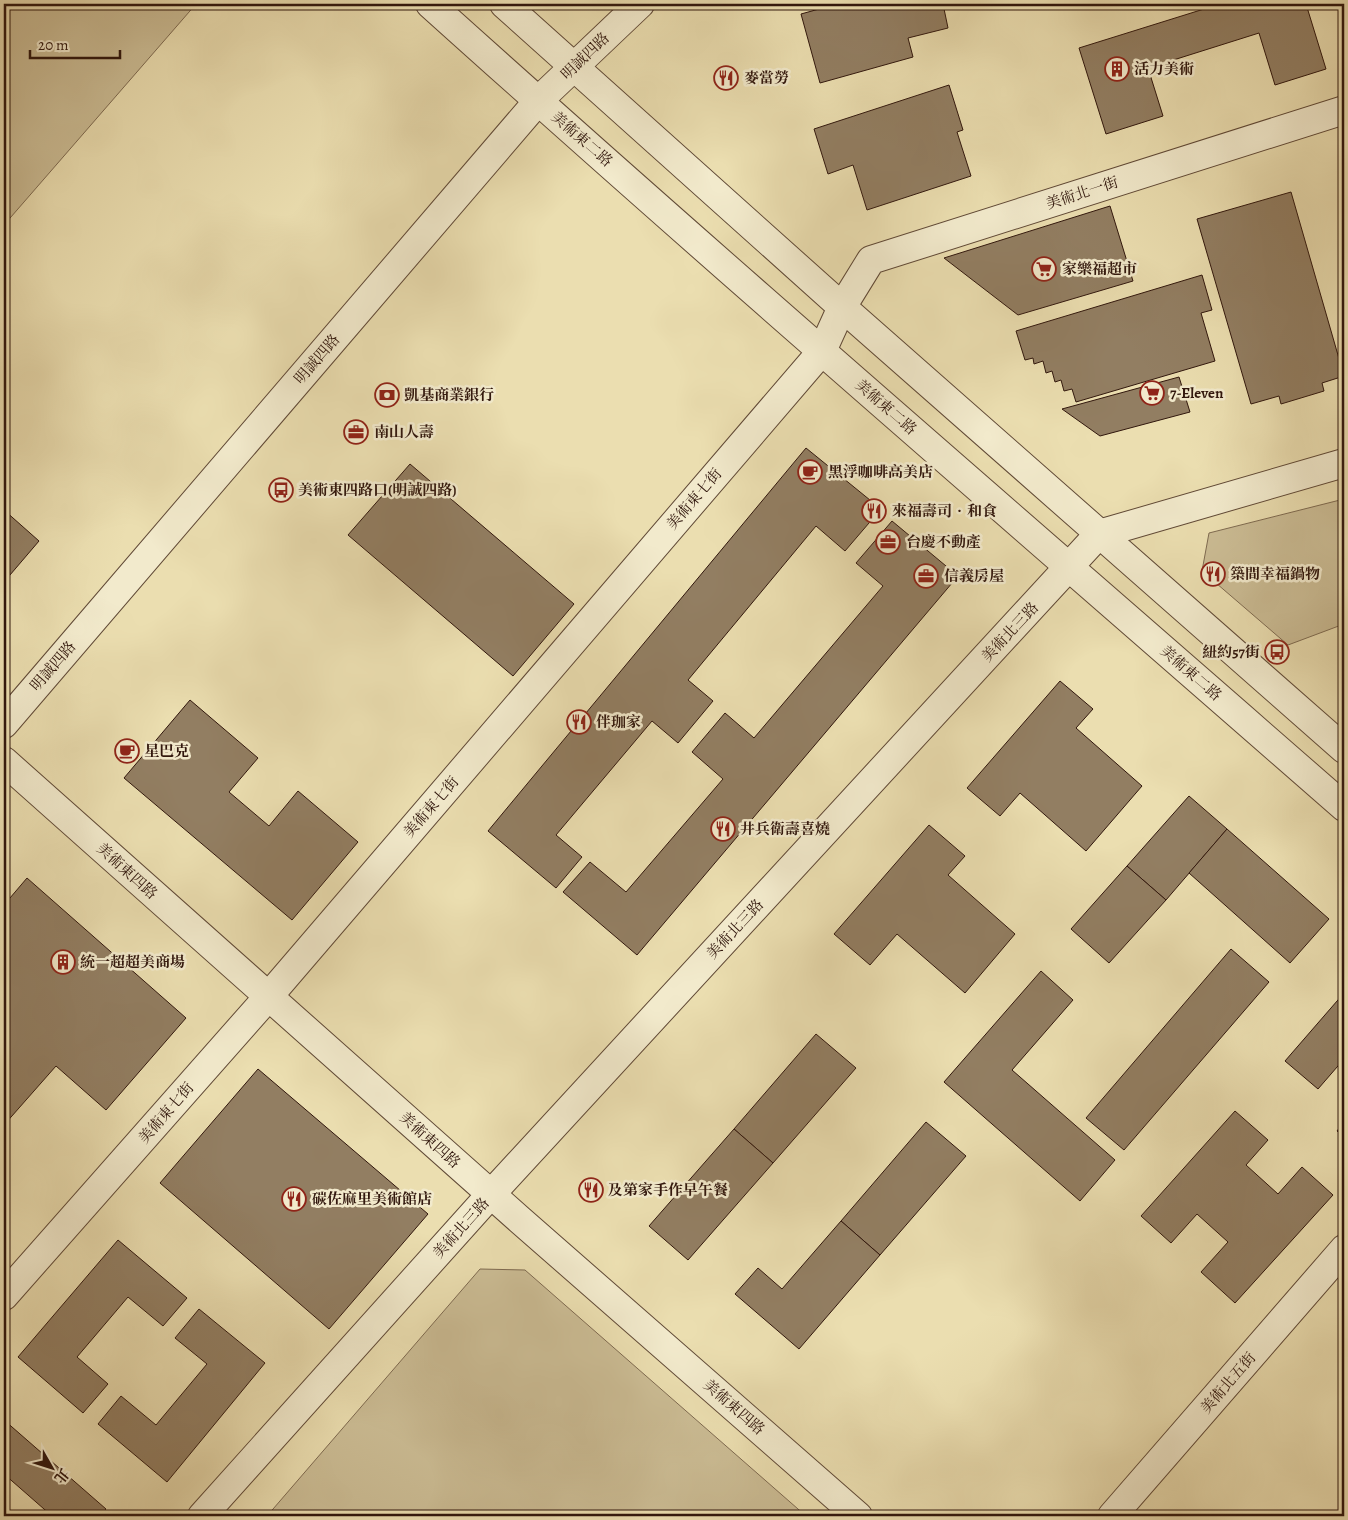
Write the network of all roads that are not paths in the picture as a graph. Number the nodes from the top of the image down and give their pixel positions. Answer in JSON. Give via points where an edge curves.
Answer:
{"nodes":[{"id":1,"x":430,"y":4,"type":"edge"},
{"id":2,"x":504,"y":4,"type":"edge"},
{"id":3,"x":640,"y":4,"type":"edge"},
{"id":4,"x":574,"y":66,"type":"junction"},
{"id":5,"x":538,"y":101,"type":"junction"},
{"id":6,"x":1344,"y":110,"type":"edge"},
{"id":7,"x":842,"y":307,"type":"junction"},
{"id":8,"x":822,"y":351,"type":"junction"},
{"id":9,"x":1344,"y":463,"type":"edge"},
{"id":10,"x":1099,"y":534,"type":"junction"},
{"id":11,"x":1069,"y":566,"type":"junction"},
{"id":12,"x":4,"y":724,"type":"edge"},
{"id":13,"x":1344,"y":749,"type":"edge"},
{"id":14,"x":4,"y":761,"type":"edge"},
{"id":15,"x":1344,"y":807,"type":"edge"},
{"id":16,"x":268,"y":996,"type":"junction"},
{"id":17,"x":491,"y":1194,"type":"junction"},
{"id":18,"x":1344,"y":1249,"type":"edge"},
{"id":19,"x":4,"y":1296,"type":"edge"},
{"id":20,"x":202,"y":1516,"type":"edge"},
{"id":21,"x":858,"y":1516,"type":"edge"},
{"id":22,"x":1112,"y":1516,"type":"edge"}],
"edges":[{"from":1,"to":5,"type":"street","name":"美術東二路"},
{"from":2,"to":4,"type":"street"},
{"from":3,"to":4,"type":"street","name":"明誠四路"},
{"from":4,"to":5,"type":"street","name":"明誠四路"},
{"from":4,"to":7,"type":"street"},
{"from":5,"to":8,"type":"street","name":"美術東二路"},
{"from":5,"to":12,"type":"street","name":"明誠四路"},
{"from":6,"to":7,"type":"street","name":"美術北一街","via":[[871,260]]},
{"from":7,"to":8,"type":"street","name":"美術東七街"},
{"from":7,"to":10,"type":"street"},
{"from":8,"to":11,"type":"street","name":"美術東二路"},
{"from":8,"to":16,"type":"street","name":"美術東七街"},
{"from":9,"to":10,"type":"street"},
{"from":10,"to":11,"type":"street","name":"美術北三路"},
{"from":10,"to":13,"type":"street"},
{"from":11,"to":15,"type":"street","name":"美術東二路"},
{"from":11,"to":17,"type":"street","name":"美術北三路"},
{"from":14,"to":16,"type":"street","name":"美術東四路"},
{"from":16,"to":17,"type":"street","name":"美術東四路"},
{"from":16,"to":19,"type":"street","name":"美術東七街"},
{"from":17,"to":20,"type":"street","name":"美術北三路"},
{"from":17,"to":21,"type":"street","name":"美術東四路"},
{"from":18,"to":22,"type":"street","name":"美術北五街"}]}
